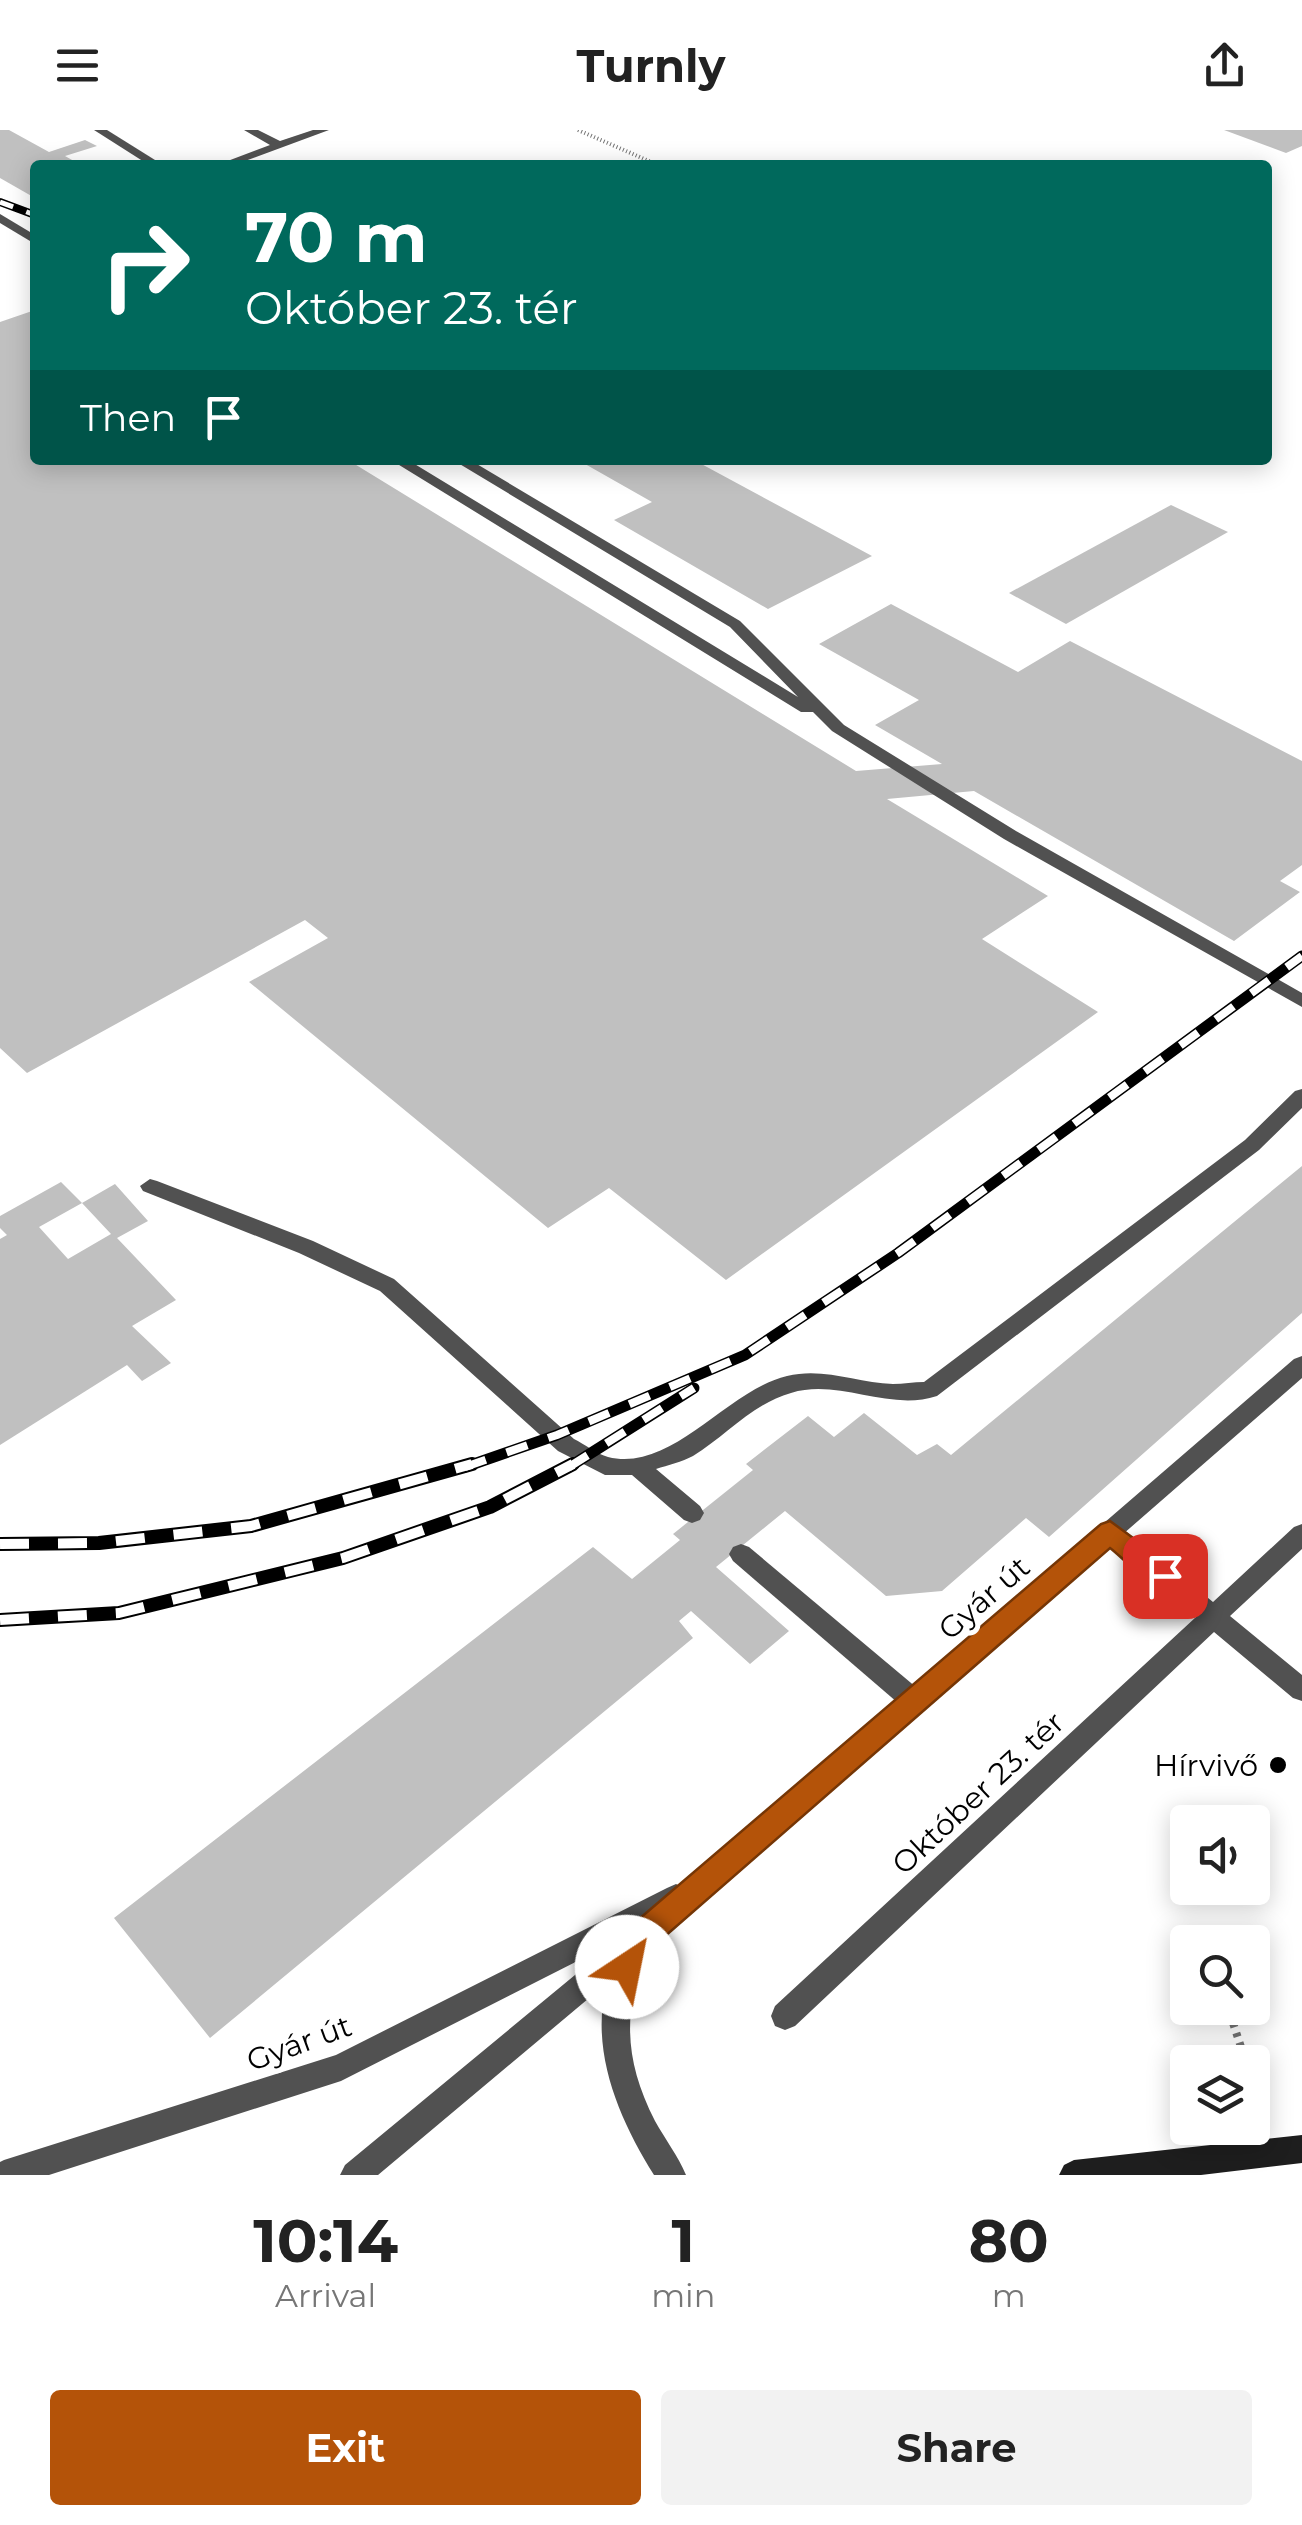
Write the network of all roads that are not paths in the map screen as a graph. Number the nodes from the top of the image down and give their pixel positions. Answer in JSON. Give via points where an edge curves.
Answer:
{"nodes":[{"id":1,"x":101,"y":130,"type":"edge"},
{"id":2,"x":249,"y":130,"type":"edge"},
{"id":3,"x":324,"y":130,"type":"edge"},
{"id":4,"x":279,"y":145,"type":"junction"},
{"id":5,"x":149,"y":160,"type":"edge"},
{"id":6,"x":237,"y":160,"type":"edge"},
{"id":7,"x":0,"y":218,"type":"edge"},
{"id":8,"x":30,"y":236,"type":"edge"},
{"id":9,"x":406,"y":465,"type":"edge"},
{"id":10,"x":468,"y":465,"type":"edge"},
{"id":11,"x":838,"y":728,"type":"junction"},
{"id":12,"x":1302,"y":1001,"type":"edge"},
{"id":13,"x":1302,"y":1096,"type":"edge"},
{"id":14,"x":150,"y":1186,"type":"dead end"},
{"id":15,"x":1302,"y":1365,"type":"edge"},
{"id":16,"x":637,"y":1466,"type":"junction"},
{"id":17,"x":692,"y":1513,"type":"dead end"},
{"id":18,"x":1110,"y":1532,"type":"junction"},
{"id":19,"x":1302,"y":1534,"type":"edge"},
{"id":20,"x":741,"y":1554,"type":"dead end"},
{"id":21,"x":1214,"y":1617,"type":"junction"},
{"id":22,"x":1302,"y":1690,"type":"edge"},
{"id":23,"x":914,"y":1702,"type":"junction"},
{"id":24,"x":709,"y":1881,"type":"junction"},
{"id":25,"x":636,"y":1942,"type":"junction"},
{"id":26,"x":786,"y":2016,"type":"dead end"},
{"id":27,"x":1302,"y":2148,"type":"edge"},
{"id":28,"x":4,"y":2175,"type":"edge"},
{"id":29,"x":354,"y":2175,"type":"edge"},
{"id":30,"x":671,"y":2175,"type":"edge"},
{"id":31,"x":1074,"y":2175,"type":"edge"}],
"edges":[{"from":1,"to":5,"type":"street"},
{"from":2,"to":4,"type":"street"},
{"from":3,"to":4,"type":"street"},
{"from":4,"to":6,"type":"street"},
{"from":7,"to":8,"type":"street"},
{"from":9,"to":11,"type":"street"},
{"from":10,"to":11,"type":"street","via":[[735,624]]},
{"from":11,"to":12,"type":"street","via":[[1010,835]]},
{"from":13,"to":16,"type":"street","via":[[1252,1145],[928,1390],[788,1384],[736,1410],[683,1451]]},
{"from":14,"to":16,"type":"street","via":[[387,1285],[566,1445],[605,1466]]},
{"from":15,"to":18,"type":"street","name":"Gyár út"},
{"from":16,"to":17,"type":"street"},
{"from":18,"to":21,"type":"street"},
{"from":18,"to":23,"type":"street","name":"Gyár út"},
{"from":19,"to":21,"type":"street","name":"Október 23. tér"},
{"from":20,"to":23,"type":"street"},
{"from":21,"to":22,"type":"street"},
{"from":21,"to":26,"type":"street","name":"Október 23. tér"},
{"from":23,"to":24,"type":"street","name":"Gyár út"},
{"from":24,"to":25,"type":"street","name":"Gyár út"},
{"from":24,"to":28,"type":"street","name":"Gyár út","via":[[341,2067]]},
{"from":25,"to":29,"type":"street","name":"Gyár út"},
{"from":25,"to":30,"type":"street","via":[[618,1992],[615,2034],[644,2136]]},
{"from":27,"to":31,"type":"main road"}]}
